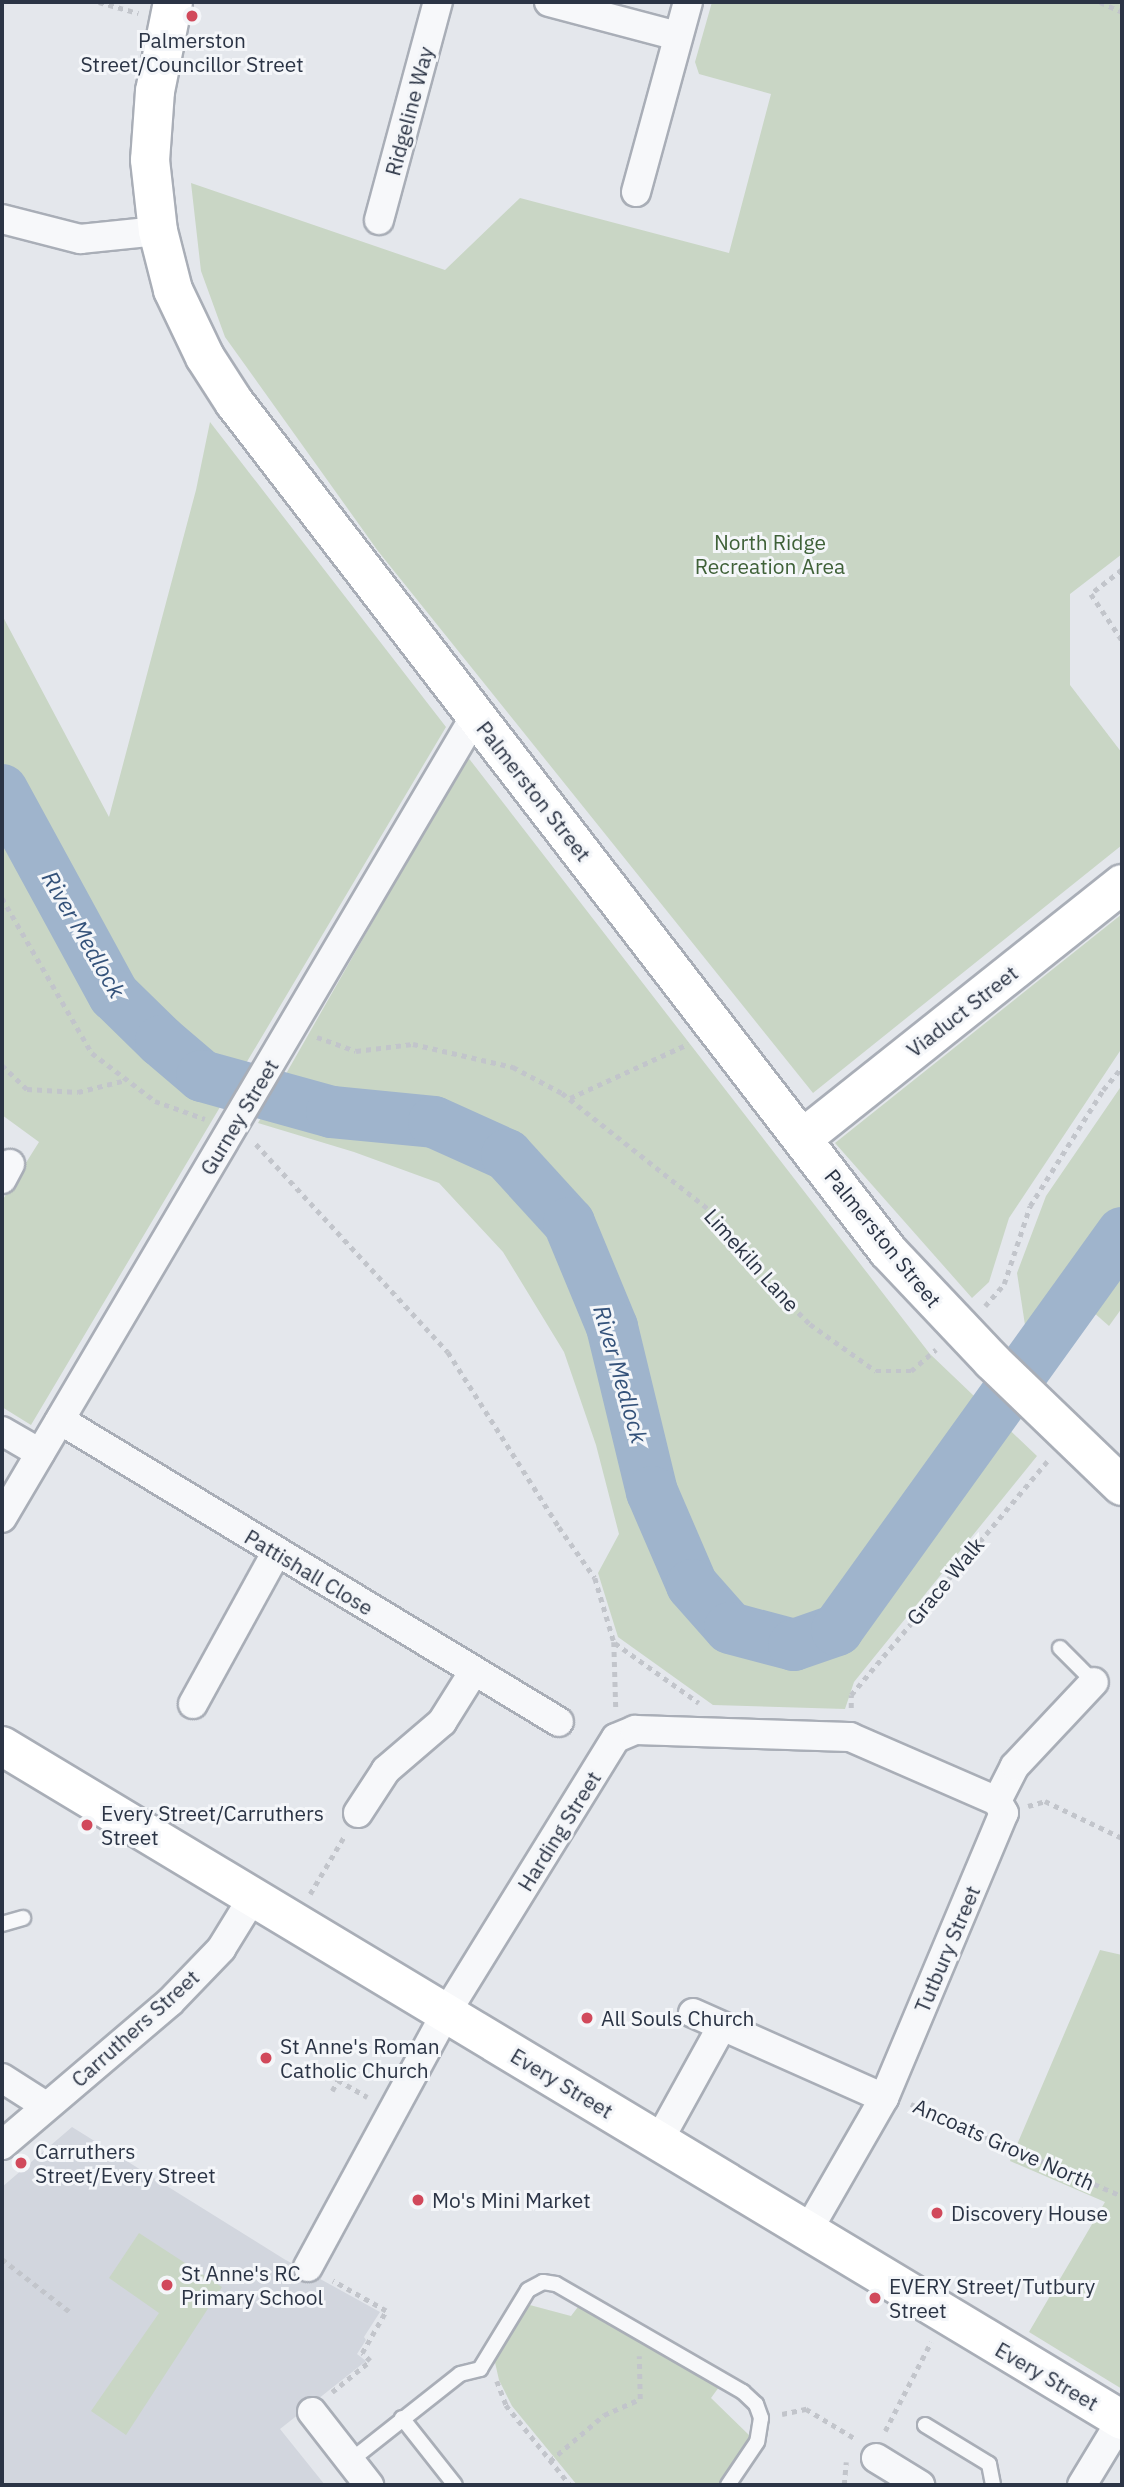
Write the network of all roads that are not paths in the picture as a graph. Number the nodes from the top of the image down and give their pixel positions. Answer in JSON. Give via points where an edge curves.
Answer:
{"nodes":[{"id":1,"x":438,"y":2,"type":"edge"},
{"id":2,"x":549,"y":2,"type":"edge"},
{"id":3,"x":688,"y":2,"type":"edge"},
{"id":4,"x":170,"y":11,"type":"edge"},
{"id":5,"x":678,"y":36,"type":"junction"},
{"id":6,"x":636,"y":192,"type":"dead end"},
{"id":7,"x":2,"y":219,"type":"edge"},
{"id":8,"x":379,"y":220,"type":"dead end"},
{"id":9,"x":158,"y":231,"type":"junction"},
{"id":10,"x":475,"y":716,"type":"junction"},
{"id":11,"x":1122,"y":884,"type":"edge"},
{"id":12,"x":803,"y":1138,"type":"junction"},
{"id":13,"x":60,"y":1420,"type":"junction"},
{"id":14,"x":2,"y":1431,"type":"edge"},
{"id":15,"x":40,"y":1453,"type":"junction"},
{"id":16,"x":1122,"y":1486,"type":"edge"},
{"id":17,"x":2,"y":1518,"type":"edge"},
{"id":18,"x":276,"y":1553,"type":"junction"},
{"id":19,"x":1060,"y":1648,"type":"dead end"},
{"id":20,"x":474,"y":1671,"type":"junction"},
{"id":21,"x":1094,"y":1682,"type":"joint"},
{"id":22,"x":194,"y":1704,"type":"dead end"},
{"id":23,"x":559,"y":1722,"type":"dead end"},
{"id":24,"x":2,"y":1746,"type":"edge"},
{"id":25,"x":1000,"y":1807,"type":"junction"},
{"id":26,"x":358,"y":1813,"type":"road end"},
{"id":27,"x":253,"y":1897,"type":"junction"},
{"id":28,"x":23,"y":1918,"type":"dead end"},
{"id":29,"x":2,"y":1924,"type":"edge"},
{"id":30,"x":446,"y":2013,"type":"junction"},
{"id":31,"x":693,"y":2014,"type":"dead end"},
{"id":32,"x":722,"y":2026,"type":"junction"},
{"id":33,"x":2,"y":2078,"type":"edge"},
{"id":34,"x":885,"y":2095,"type":"junction"},
{"id":35,"x":46,"y":2106,"type":"junction"},
{"id":36,"x":658,"y":2142,"type":"junction"},
{"id":37,"x":2,"y":2145,"type":"edge"},
{"id":38,"x":807,"y":2232,"type":"junction"},
{"id":39,"x":308,"y":2267,"type":"road end"},
{"id":40,"x":312,"y":2412,"type":"road end"},
{"id":41,"x":402,"y":2418,"type":"junction"},
{"id":42,"x":1122,"y":2420,"type":"edge"},
{"id":43,"x":925,"y":2425,"type":"dead end"},
{"id":44,"x":875,"y":2445,"type":"road end"},
{"id":45,"x":350,"y":2461,"type":"junction"},
{"id":46,"x":369,"y":2485,"type":"edge"},
{"id":47,"x":454,"y":2485,"type":"edge"},
{"id":48,"x":728,"y":2485,"type":"edge"},
{"id":49,"x":920,"y":2485,"type":"edge"},
{"id":50,"x":993,"y":2485,"type":"edge"},
{"id":51,"x":1082,"y":2485,"type":"edge"}],
"edges":[{"from":1,"to":8,"type":"street","name":"Ridgeline Way"},
{"from":2,"to":5,"type":"street"},
{"from":3,"to":5,"type":"street"},
{"from":4,"to":9,"type":"street","name":"Palmerston Street","via":[[155,91],[150,160]]},
{"from":5,"to":6,"type":"street"},
{"from":7,"to":9,"type":"street","via":[[80,239]]},
{"from":9,"to":10,"type":"street","name":"Palmerston Street","via":[[173,290],[205,357],[234,402]]},
{"from":10,"to":12,"type":"street","name":"Palmerston Street"},
{"from":10,"to":13,"type":"street","name":"Gurney Street"},
{"from":11,"to":12,"type":"street","name":"Viaduct Street"},
{"from":12,"to":16,"type":"street","name":"Palmerston Street","via":[[888,1251],[961,1330]]},
{"from":13,"to":15,"type":"street","name":"Gurney Street"},
{"from":13,"to":18,"type":"street","name":"Pattishall Close"},
{"from":14,"to":15,"type":"street"},
{"from":15,"to":17,"type":"street","name":"Gurney Street"},
{"from":18,"to":20,"type":"street","name":"Pattishall Close"},
{"from":18,"to":22,"type":"street"},
{"from":19,"to":21,"type":"lane"},
{"from":20,"to":23,"type":"street","name":"Pattishall Close"},
{"from":20,"to":26,"type":"street","via":[[442,1722],[387,1770]]},
{"from":21,"to":25,"type":"street","name":"Tutbury Street","via":[[1015,1766]]},
{"from":24,"to":27,"type":"street","name":"Every Street"},
{"from":25,"to":30,"type":"street","name":"Harding Street","via":[[849,1737],[635,1730],[617,1738]]},
{"from":25,"to":34,"type":"street","name":"Tutbury Street"},
{"from":27,"to":30,"type":"street","name":"Every Street"},
{"from":27,"to":35,"type":"street","name":"Carruthers Street","via":[[221,1949],[170,2002]]},
{"from":28,"to":29,"type":"lane"},
{"from":30,"to":36,"type":"street","name":"Every Street"},
{"from":30,"to":39,"type":"street","name":"Harding Street"},
{"from":31,"to":32,"type":"street"},
{"from":32,"to":34,"type":"street"},
{"from":32,"to":36,"type":"street"},
{"from":33,"to":35,"type":"street"},
{"from":34,"to":38,"type":"street","name":"Tutbury Street"},
{"from":35,"to":37,"type":"street","name":"Carruthers Street"},
{"from":36,"to":38,"type":"street","name":"Every Street"},
{"from":38,"to":42,"type":"street","name":"Every Street"},
{"from":40,"to":45,"type":"street"},
{"from":41,"to":45,"type":"lane"},
{"from":41,"to":47,"type":"lane"},
{"from":41,"to":48,"type":"lane","via":[[460,2374],[480,2369],[528,2290],[543,2282],[556,2284],[743,2392],[756,2404],[761,2418],[757,2442]]},
{"from":42,"to":51,"type":"street"},
{"from":43,"to":50,"type":"lane","via":[[989,2463]]},
{"from":44,"to":49,"type":"street"},
{"from":45,"to":46,"type":"street"}]}
